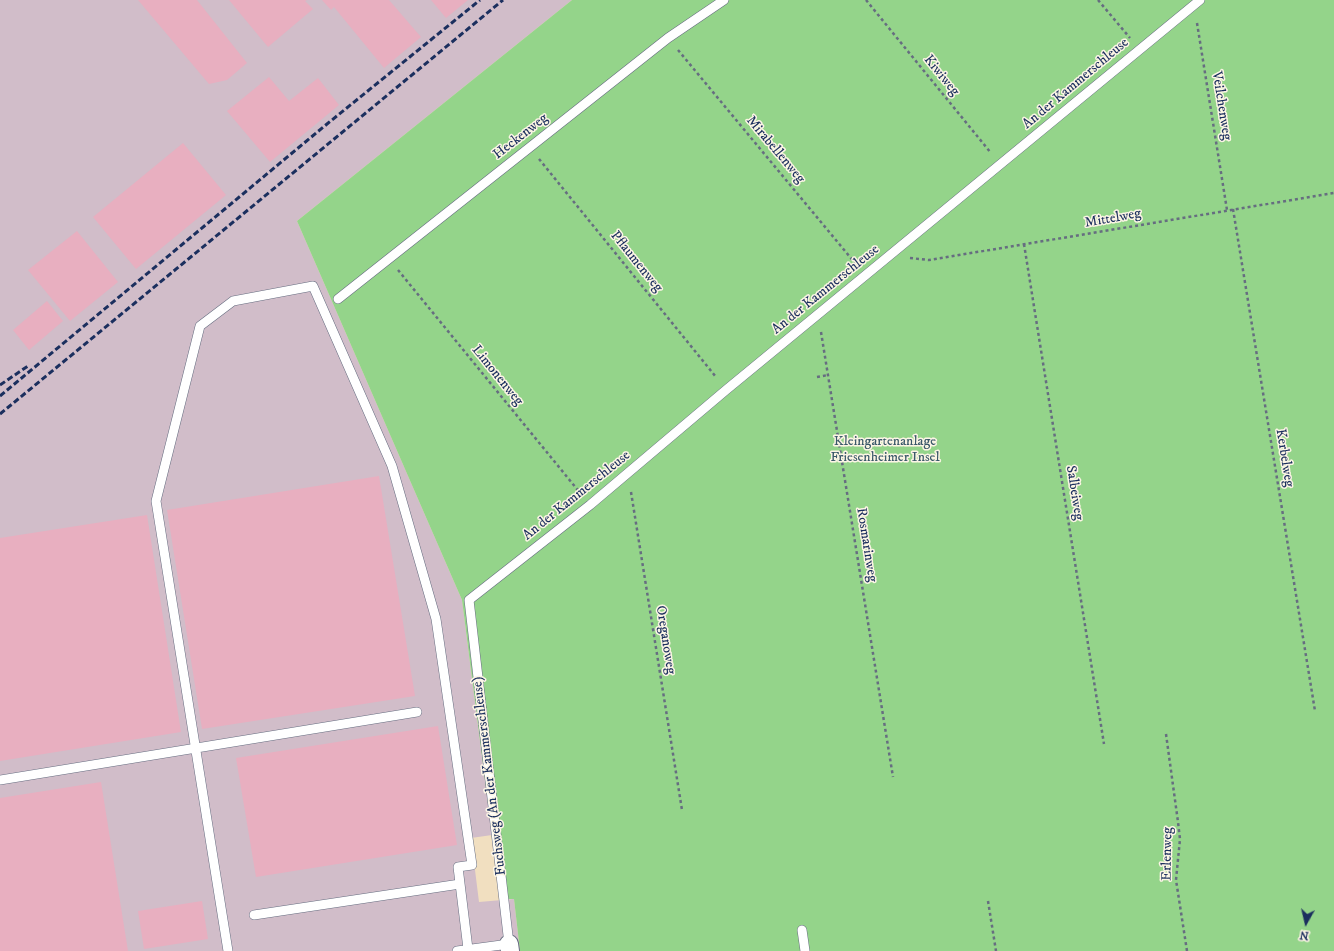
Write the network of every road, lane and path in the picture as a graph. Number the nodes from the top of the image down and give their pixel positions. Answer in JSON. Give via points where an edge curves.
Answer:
{"nodes":[{"id":1,"x":724,"y":0,"type":"edge"},
{"id":2,"x":866,"y":0,"type":"edge"},
{"id":3,"x":1098,"y":0,"type":"edge"},
{"id":4,"x":1197,"y":2,"type":"edge"},
{"id":5,"x":668,"y":38,"type":"junction"},
{"id":6,"x":1139,"y":50,"type":"junction"},
{"id":7,"x":530,"y":147,"type":"junction"},
{"id":8,"x":1001,"y":165,"type":"junction"},
{"id":9,"x":1334,"y":193,"type":"edge"},
{"id":10,"x":1233,"y":209,"type":"junction"},
{"id":11,"x":1227,"y":210,"type":"junction"},
{"id":12,"x":1024,"y":244,"type":"junction"},
{"id":13,"x":897,"y":250,"type":"junction"},
{"id":14,"x":389,"y":260,"type":"junction"},
{"id":15,"x":866,"y":276,"type":"junction"},
{"id":16,"x":338,"y":300,"type":"dead end"},
{"id":17,"x":818,"y":315,"type":"junction"},
{"id":18,"x":828,"y":375,"type":"junction"},
{"id":19,"x":817,"y":376,"type":"dead end"},
{"id":20,"x":726,"y":390,"type":"junction"},
{"id":21,"x":628,"y":474,"type":"junction"},
{"id":22,"x":590,"y":505,"type":"junction"},
{"id":23,"x":469,"y":600,"type":"joint"},
{"id":24,"x":1315,"y":711,"type":"dead end"},
{"id":25,"x":417,"y":712,"type":"dead end"},
{"id":26,"x":1166,"y":734,"type":"dead end"},
{"id":27,"x":1104,"y":744,"type":"dead end"},
{"id":28,"x":196,"y":748,"type":"junction"},
{"id":29,"x":894,"y":777,"type":"dead end"},
{"id":30,"x":0,"y":780,"type":"edge"},
{"id":31,"x":682,"y":810,"type":"dead end"},
{"id":32,"x":460,"y":884,"type":"junction"},
{"id":33,"x":988,"y":901,"type":"dead end"},
{"id":34,"x":254,"y":915,"type":"dead end"},
{"id":35,"x":802,"y":930,"type":"dead end"},
{"id":36,"x":509,"y":947,"type":"edge"},
{"id":37,"x":468,"y":950,"type":"junction"},
{"id":38,"x":228,"y":951,"type":"edge"},
{"id":39,"x":457,"y":951,"type":"edge"},
{"id":40,"x":805,"y":951,"type":"edge"},
{"id":41,"x":996,"y":951,"type":"edge"},
{"id":42,"x":1187,"y":951,"type":"edge"}],
"edges":[{"from":1,"to":5,"type":"lane","name":"Heckenweg"},
{"from":2,"to":8,"type":"path","name":"Kiwiweg"},
{"from":3,"to":6,"type":"path"},
{"from":4,"to":6,"type":"lane","name":"An der Kammerschleuse"},
{"from":4,"to":11,"type":"path","name":"Veilchenweg"},
{"from":5,"to":7,"type":"lane","name":"Heckenweg"},
{"from":5,"to":15,"type":"path","name":"Mirabellenweg"},
{"from":6,"to":8,"type":"lane","name":"An der Kammerschleuse"},
{"from":7,"to":14,"type":"lane","name":"Heckenweg"},
{"from":7,"to":20,"type":"path","name":"Pflaumenweg"},
{"from":8,"to":13,"type":"lane","name":"An der Kammerschleuse"},
{"from":9,"to":10,"type":"path","name":"Mittelweg"},
{"from":10,"to":11,"type":"path","name":"Mittelweg"},
{"from":10,"to":24,"type":"path","name":"Kerbelweg"},
{"from":11,"to":12,"type":"path","name":"Mittelweg"},
{"from":12,"to":13,"type":"path","name":"Mittelweg","via":[[929,260],[904,256]]},
{"from":12,"to":27,"type":"path","name":"Salbeiweg"},
{"from":13,"to":15,"type":"lane","name":"An der Kammerschleuse"},
{"from":14,"to":16,"type":"lane","name":"Heckenweg"},
{"from":14,"to":22,"type":"path","name":"Limonenweg"},
{"from":15,"to":17,"type":"lane","name":"An der Kammerschleuse"},
{"from":17,"to":18,"type":"path","name":"Rosmarinweg"},
{"from":17,"to":20,"type":"lane","name":"An der Kammerschleuse"},
{"from":18,"to":19,"type":"path"},
{"from":18,"to":29,"type":"path","name":"Rosmarinweg"},
{"from":20,"to":21,"type":"lane","name":"An der Kammerschleuse"},
{"from":21,"to":22,"type":"lane","name":"An der Kammerschleuse"},
{"from":21,"to":31,"type":"path","name":"Oreganoweg"},
{"from":22,"to":23,"type":"lane","name":"An der Kammerschleuse"},
{"from":23,"to":36,"type":"lane","name":"Fuchsweg (An der Kammerschleuse)"},
{"from":25,"to":28,"type":"lane"},
{"from":26,"to":42,"type":"path","name":"Erlenweg","via":[[1179,834],[1176,880]]},
{"from":28,"to":30,"type":"lane"},
{"from":28,"to":32,"type":"lane","via":[[156,501],[200,326],[233,301],[313,286],[392,466],[436,619],[472,865],[458,867]]},
{"from":28,"to":38,"type":"lane"},
{"from":32,"to":34,"type":"lane"},
{"from":32,"to":37,"type":"lane"},
{"from":33,"to":41,"type":"path"},
{"from":35,"to":40,"type":"lane"},
{"from":36,"to":37,"type":"lane"},
{"from":37,"to":39,"type":"lane"}]}
